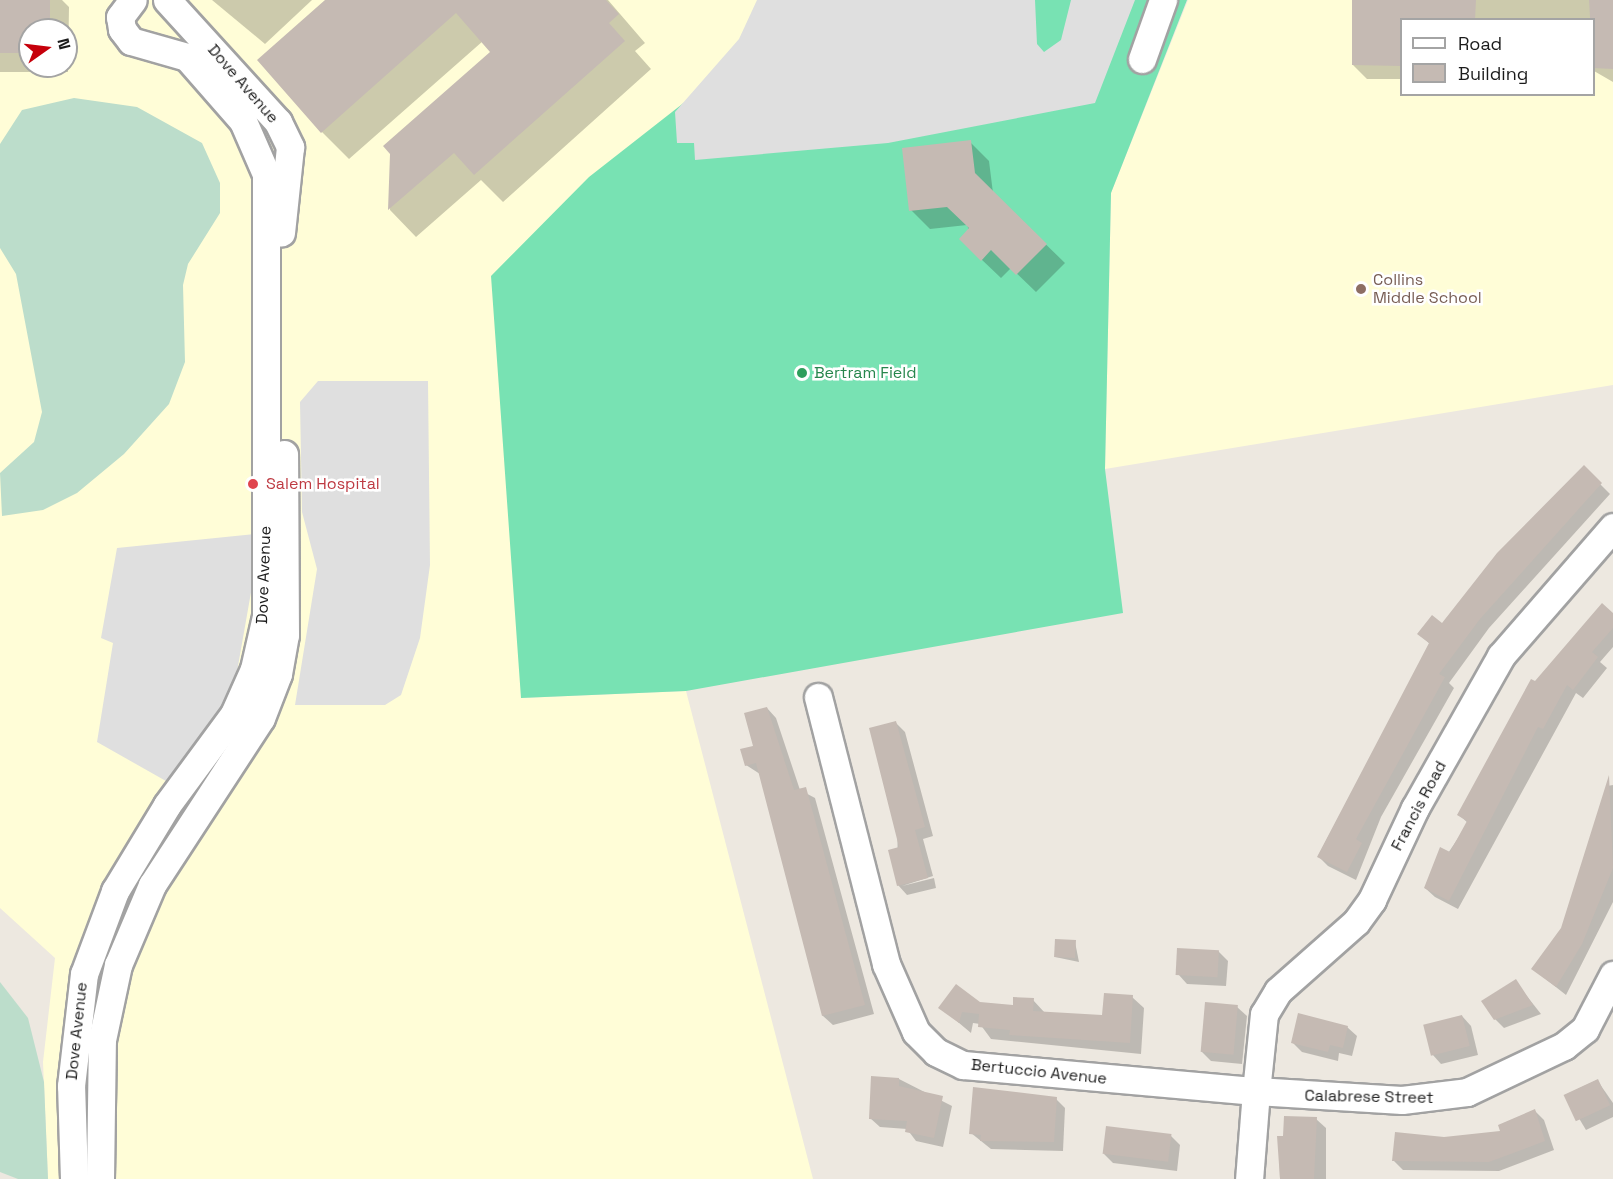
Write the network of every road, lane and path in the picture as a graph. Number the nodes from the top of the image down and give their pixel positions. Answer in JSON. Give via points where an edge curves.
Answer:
{"nodes":[{"id":1,"x":133,"y":0,"type":"edge"},
{"id":2,"x":167,"y":0,"type":"edge"},
{"id":3,"x":1163,"y":0,"type":"edge"},
{"id":4,"x":1142,"y":59,"type":"dead end"},
{"id":5,"x":1613,"y":527,"type":"edge"},
{"id":6,"x":818,"y":697,"type":"dead end"},
{"id":7,"x":1613,"y":975,"type":"edge"},
{"id":8,"x":1256,"y":1091,"type":"junction"},
{"id":9,"x":74,"y":1179,"type":"edge"},
{"id":10,"x":100,"y":1179,"type":"edge"},
{"id":11,"x":1249,"y":1179,"type":"edge"}],
"edges":[{"from":1,"to":9,"type":"street","name":"Dove Avenue","via":[[120,17],[122,30],[132,41],[187,57],[243,121],[266,174],[266,616],[254,669],[234,714],[167,805],[115,891],[84,974],[71,1086]]},
{"from":2,"to":10,"type":"street","name":"Dove Avenue","via":[[278,122],[290,147],[292,164],[281,213],[285,635],[278,675],[261,718],[152,885],[118,965],[102,1041]]},
{"from":3,"to":4,"type":"street"},
{"from":5,"to":8,"type":"street","name":"Francis Road","via":[[1502,656],[1415,808],[1372,900],[1356,922],[1278,991],[1264,1014]]},
{"from":6,"to":8,"type":"street","name":"Bertuccio Avenue","via":[[886,964],[901,1005],[936,1052],[963,1065],[997,1070]]},
{"from":7,"to":8,"type":"street","name":"Calabrese Street","via":[[1578,1035],[1467,1092],[1402,1100]]},
{"from":8,"to":11,"type":"street"}]}
